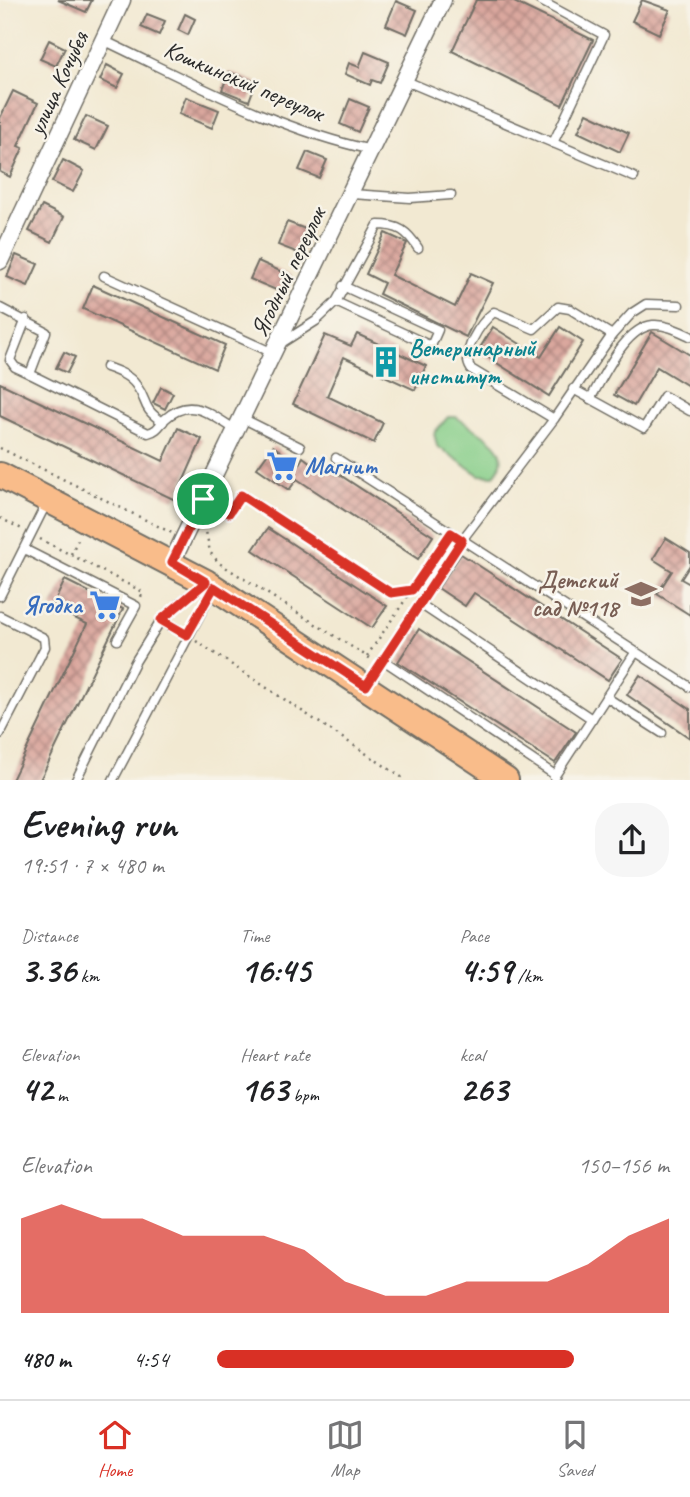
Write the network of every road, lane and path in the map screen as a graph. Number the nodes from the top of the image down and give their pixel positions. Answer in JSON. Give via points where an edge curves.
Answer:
{"nodes":[{"id":1,"x":122,"y":0,"type":"edge"},
{"id":2,"x":443,"y":0,"type":"edge"},
{"id":3,"x":540,"y":0,"type":"edge"},
{"id":4,"x":103,"y":40,"type":"junction"},
{"id":5,"x":406,"y":81,"type":"junction"},
{"id":6,"x":553,"y":143,"type":"junction"},
{"id":7,"x":372,"y":150,"type":"junction"},
{"id":8,"x":634,"y":177,"type":"dead end"},
{"id":9,"x":352,"y":194,"type":"junction"},
{"id":10,"x":451,"y":195,"type":"dead end"},
{"id":11,"x":418,"y":248,"type":"dead end"},
{"id":12,"x":0,"y":261,"type":"edge"},
{"id":13,"x":103,"y":276,"type":"dead end"},
{"id":14,"x":343,"y":286,"type":"junction"},
{"id":15,"x":335,"y":302,"type":"junction"},
{"id":16,"x":679,"y":305,"type":"dead end"},
{"id":17,"x":0,"y":308,"type":"edge"},
{"id":18,"x":26,"y":319,"type":"junction"},
{"id":19,"x":611,"y":335,"type":"junction"},
{"id":20,"x":690,"y":336,"type":"edge"},
{"id":21,"x":276,"y":350,"type":"junction"},
{"id":22,"x":106,"y":367,"type":"dead end"},
{"id":23,"x":30,"y":374,"type":"junction"},
{"id":24,"x":573,"y":389,"type":"junction"},
{"id":25,"x":590,"y":398,"type":"junction"},
{"id":26,"x":690,"y":411,"type":"edge"},
{"id":27,"x":554,"y":419,"type":"junction"},
{"id":28,"x":163,"y":422,"type":"junction"},
{"id":29,"x":239,"y":424,"type":"junction"},
{"id":30,"x":300,"y":447,"type":"dead end"},
{"id":31,"x":0,"y":448,"type":"edge"},
{"id":32,"x":336,"y":458,"type":"dead end"},
{"id":33,"x":0,"y":475,"type":"edge"},
{"id":34,"x":48,"y":499,"type":"junction"},
{"id":35,"x":205,"y":507,"type":"junction"},
{"id":36,"x":0,"y":518,"type":"edge"},
{"id":37,"x":178,"y":524,"type":"dead end"},
{"id":38,"x":85,"y":526,"type":"dead end"},
{"id":39,"x":27,"y":532,"type":"dead end"},
{"id":40,"x":451,"y":533,"type":"junction"},
{"id":41,"x":38,"y":538,"type":"dead end"},
{"id":42,"x":462,"y":540,"type":"junction"},
{"id":43,"x":24,"y":550,"type":"junction"},
{"id":44,"x":71,"y":555,"type":"junction"},
{"id":45,"x":172,"y":562,"type":"junction"},
{"id":46,"x":210,"y":584,"type":"junction"},
{"id":47,"x":431,"y":587,"type":"junction"},
{"id":48,"x":412,"y":590,"type":"junction"},
{"id":49,"x":1,"y":591,"type":"edge"},
{"id":50,"x":143,"y":593,"type":"dead end"},
{"id":51,"x":391,"y":593,"type":"joint"},
{"id":52,"x":420,"y":604,"type":"junction"},
{"id":53,"x":0,"y":616,"type":"edge"},
{"id":54,"x":161,"y":620,"type":"junction"},
{"id":55,"x":187,"y":635,"type":"junction"},
{"id":56,"x":117,"y":640,"type":"dead end"},
{"id":57,"x":635,"y":653,"type":"junction"},
{"id":58,"x":367,"y":656,"type":"junction"},
{"id":59,"x":376,"y":670,"type":"junction"},
{"id":60,"x":690,"y":687,"type":"edge"},
{"id":61,"x":606,"y":697,"type":"junction"},
{"id":62,"x":592,"y":719,"type":"junction"},
{"id":63,"x":662,"y":733,"type":"dead end"},
{"id":64,"x":0,"y":734,"type":"edge"},
{"id":65,"x":554,"y":777,"type":"edge"},
{"id":66,"x":76,"y":779,"type":"edge"},
{"id":67,"x":113,"y":779,"type":"edge"},
{"id":68,"x":406,"y":779,"type":"edge"},
{"id":69,"x":506,"y":779,"type":"edge"}],
"edges":[{"from":1,"to":4,"type":"street","name":"улица Кочубея"},
{"from":2,"to":5,"type":"street","name":"Ягодный переулок"},
{"from":3,"to":6,"type":"lane","via":[[604,35]]},
{"from":4,"to":7,"type":"lane","name":"Кошкинский переулок","via":[[228,100]]},
{"from":4,"to":12,"type":"street","name":"улица Кочубея"},
{"from":5,"to":6,"type":"lane"},
{"from":5,"to":7,"type":"street","name":"Ягодный переулок"},
{"from":6,"to":8,"type":"lane"},
{"from":7,"to":9,"type":"street","name":"Ягодный переулок"},
{"from":9,"to":10,"type":"lane"},
{"from":9,"to":21,"type":"street","name":"Ягодный переулок"},
{"from":11,"to":14,"type":"lane","via":[[408,231],[378,225]]},
{"from":13,"to":21,"type":"lane"},
{"from":14,"to":15,"type":"lane"},
{"from":14,"to":15,"type":"lane","via":[[438,330],[430,346]]},
{"from":15,"to":21,"type":"lane"},
{"from":16,"to":19,"type":"lane","via":[[646,304]]},
{"from":17,"to":18,"type":"lane"},
{"from":18,"to":23,"type":"lane","via":[[46,332]]},
{"from":18,"to":23,"type":"lane","via":[[10,360]]},
{"from":19,"to":24,"type":"lane"},
{"from":19,"to":27,"type":"lane","via":[[570,309],[558,307],[534,328],[505,314],[494,312],[486,318],[466,362]]},
{"from":20,"to":25,"type":"lane","via":[[654,325],[640,329]]},
{"from":21,"to":29,"type":"street","name":"Ягодный переулок"},
{"from":22,"to":28,"type":"lane","via":[[130,377],[144,406]]},
{"from":23,"to":28,"type":"lane","via":[[148,433]]},
{"from":24,"to":25,"type":"lane"},
{"from":24,"to":27,"type":"lane"},
{"from":25,"to":26,"type":"lane","via":[[644,428],[664,396]]},
{"from":27,"to":42,"type":"lane"},
{"from":28,"to":29,"type":"lane","via":[[187,406]]},
{"from":29,"to":30,"type":"lane"},
{"from":29,"to":35,"type":"street","name":"Ягодный переулок"},
{"from":31,"to":37,"type":"path","via":[[173,534]]},
{"from":32,"to":40,"type":"lane"},
{"from":33,"to":34,"type":"main road"},
{"from":34,"to":43,"type":"lane"},
{"from":34,"to":45,"type":"main road"},
{"from":35,"to":45,"type":"street","name":"Ягодный переулок"},
{"from":35,"to":51,"type":"lane","via":[[229,513],[241,495]]},
{"from":35,"to":58,"type":"path","via":[[206,540],[219,563]]},
{"from":36,"to":39,"type":"path"},
{"from":38,"to":44,"type":"path"},
{"from":40,"to":42,"type":"lane"},
{"from":40,"to":48,"type":"path"},
{"from":41,"to":44,"type":"path"},
{"from":42,"to":47,"type":"lane"},
{"from":42,"to":57,"type":"lane"},
{"from":43,"to":49,"type":"lane"},
{"from":43,"to":56,"type":"lane","via":[[136,606]]},
{"from":44,"to":50,"type":"path"},
{"from":45,"to":46,"type":"main road"},
{"from":46,"to":54,"type":"lane"},
{"from":46,"to":55,"type":"lane"},
{"from":46,"to":59,"type":"main road"},
{"from":47,"to":48,"type":"path"},
{"from":47,"to":52,"type":"lane"},
{"from":48,"to":51,"type":"path"},
{"from":48,"to":58,"type":"path"},
{"from":52,"to":59,"type":"lane"},
{"from":52,"to":62,"type":"lane"},
{"from":53,"to":64,"type":"lane","via":[[44,638],[45,646]]},
{"from":54,"to":55,"type":"lane"},
{"from":54,"to":66,"type":"lane"},
{"from":55,"to":67,"type":"lane"},
{"from":55,"to":68,"type":"path"},
{"from":57,"to":60,"type":"lane"},
{"from":57,"to":61,"type":"lane"},
{"from":58,"to":59,"type":"path"},
{"from":59,"to":65,"type":"lane"},
{"from":59,"to":69,"type":"main road"},
{"from":61,"to":62,"type":"lane"},
{"from":61,"to":63,"type":"lane"},
{"from":62,"to":65,"type":"lane"}]}
